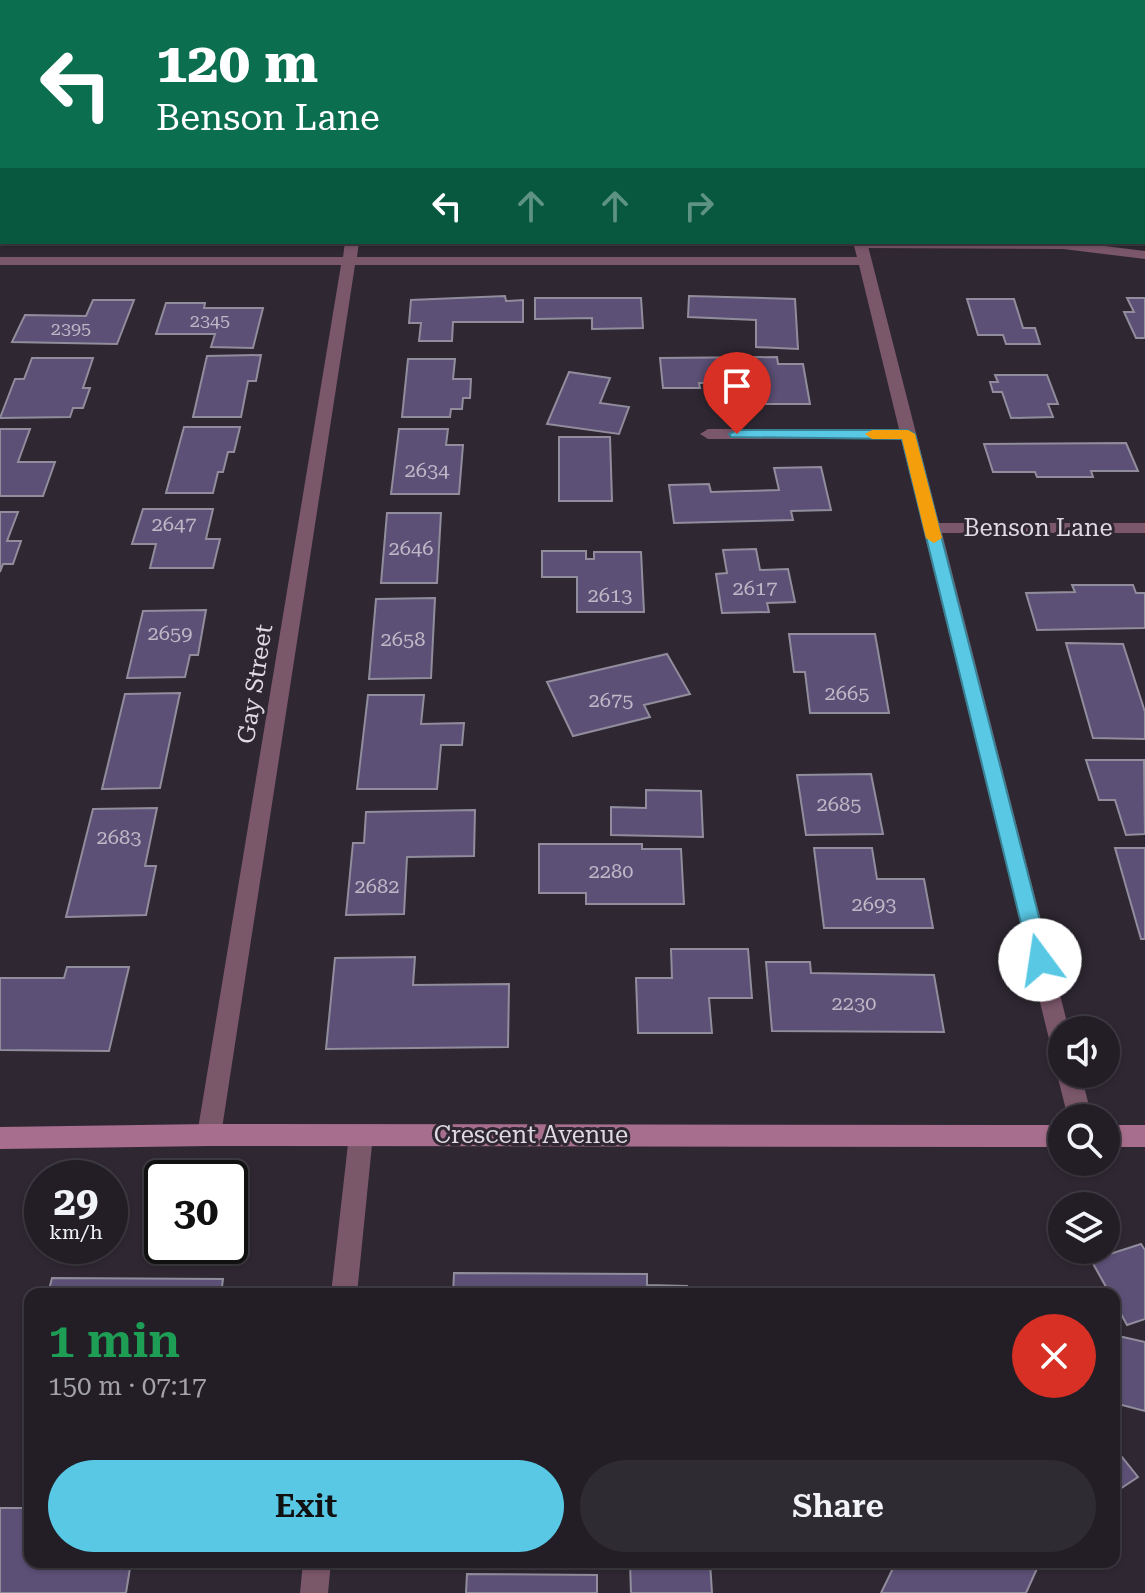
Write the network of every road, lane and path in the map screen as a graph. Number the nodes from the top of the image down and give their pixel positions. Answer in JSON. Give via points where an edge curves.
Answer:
{"nodes":[{"id":1,"x":862,"y":249,"type":"edge"},
{"id":2,"x":350,"y":252,"type":"edge"},
{"id":3,"x":1145,"y":255,"type":"edge"},
{"id":4,"x":0,"y":261,"type":"edge"},
{"id":5,"x":708,"y":434,"type":"dead end"},
{"id":6,"x":908,"y":434,"type":"junction"},
{"id":7,"x":932,"y":528,"type":"junction"},
{"id":8,"x":1145,"y":528,"type":"edge"},
{"id":9,"x":1054,"y":1016,"type":"edge"},
{"id":10,"x":209,"y":1135,"type":"junction"},
{"id":11,"x":361,"y":1135,"type":"junction"},
{"id":12,"x":1048,"y":1136,"type":"edge"},
{"id":13,"x":1120,"y":1136,"type":"edge"},
{"id":14,"x":1145,"y":1136,"type":"edge"},
{"id":15,"x":0,"y":1138,"type":"edge"},
{"id":16,"x":345,"y":1288,"type":"edge"},
{"id":17,"x":316,"y":1568,"type":"edge"},
{"id":18,"x":314,"y":1593,"type":"edge"}],
"edges":[{"from":1,"to":2,"type":"street"},
{"from":1,"to":3,"type":"street","via":[[1063,245]]},
{"from":1,"to":6,"type":"street","name":"Benson Lane"},
{"from":2,"to":4,"type":"street"},
{"from":2,"to":10,"type":"street","name":"Gay Street"},
{"from":5,"to":6,"type":"street"},
{"from":6,"to":7,"type":"street","name":"Benson Lane"},
{"from":7,"to":8,"type":"street","name":"Benson Lane"},
{"from":7,"to":9,"type":"street","name":"Benson Lane"},
{"from":10,"to":11,"type":"street","name":"Crescent Avenue"},
{"from":10,"to":15,"type":"street","name":"Crescent Avenue"},
{"from":11,"to":12,"type":"street","name":"Crescent Avenue"},
{"from":11,"to":16,"type":"street"},
{"from":13,"to":14,"type":"street"},
{"from":17,"to":18,"type":"street"}]}
